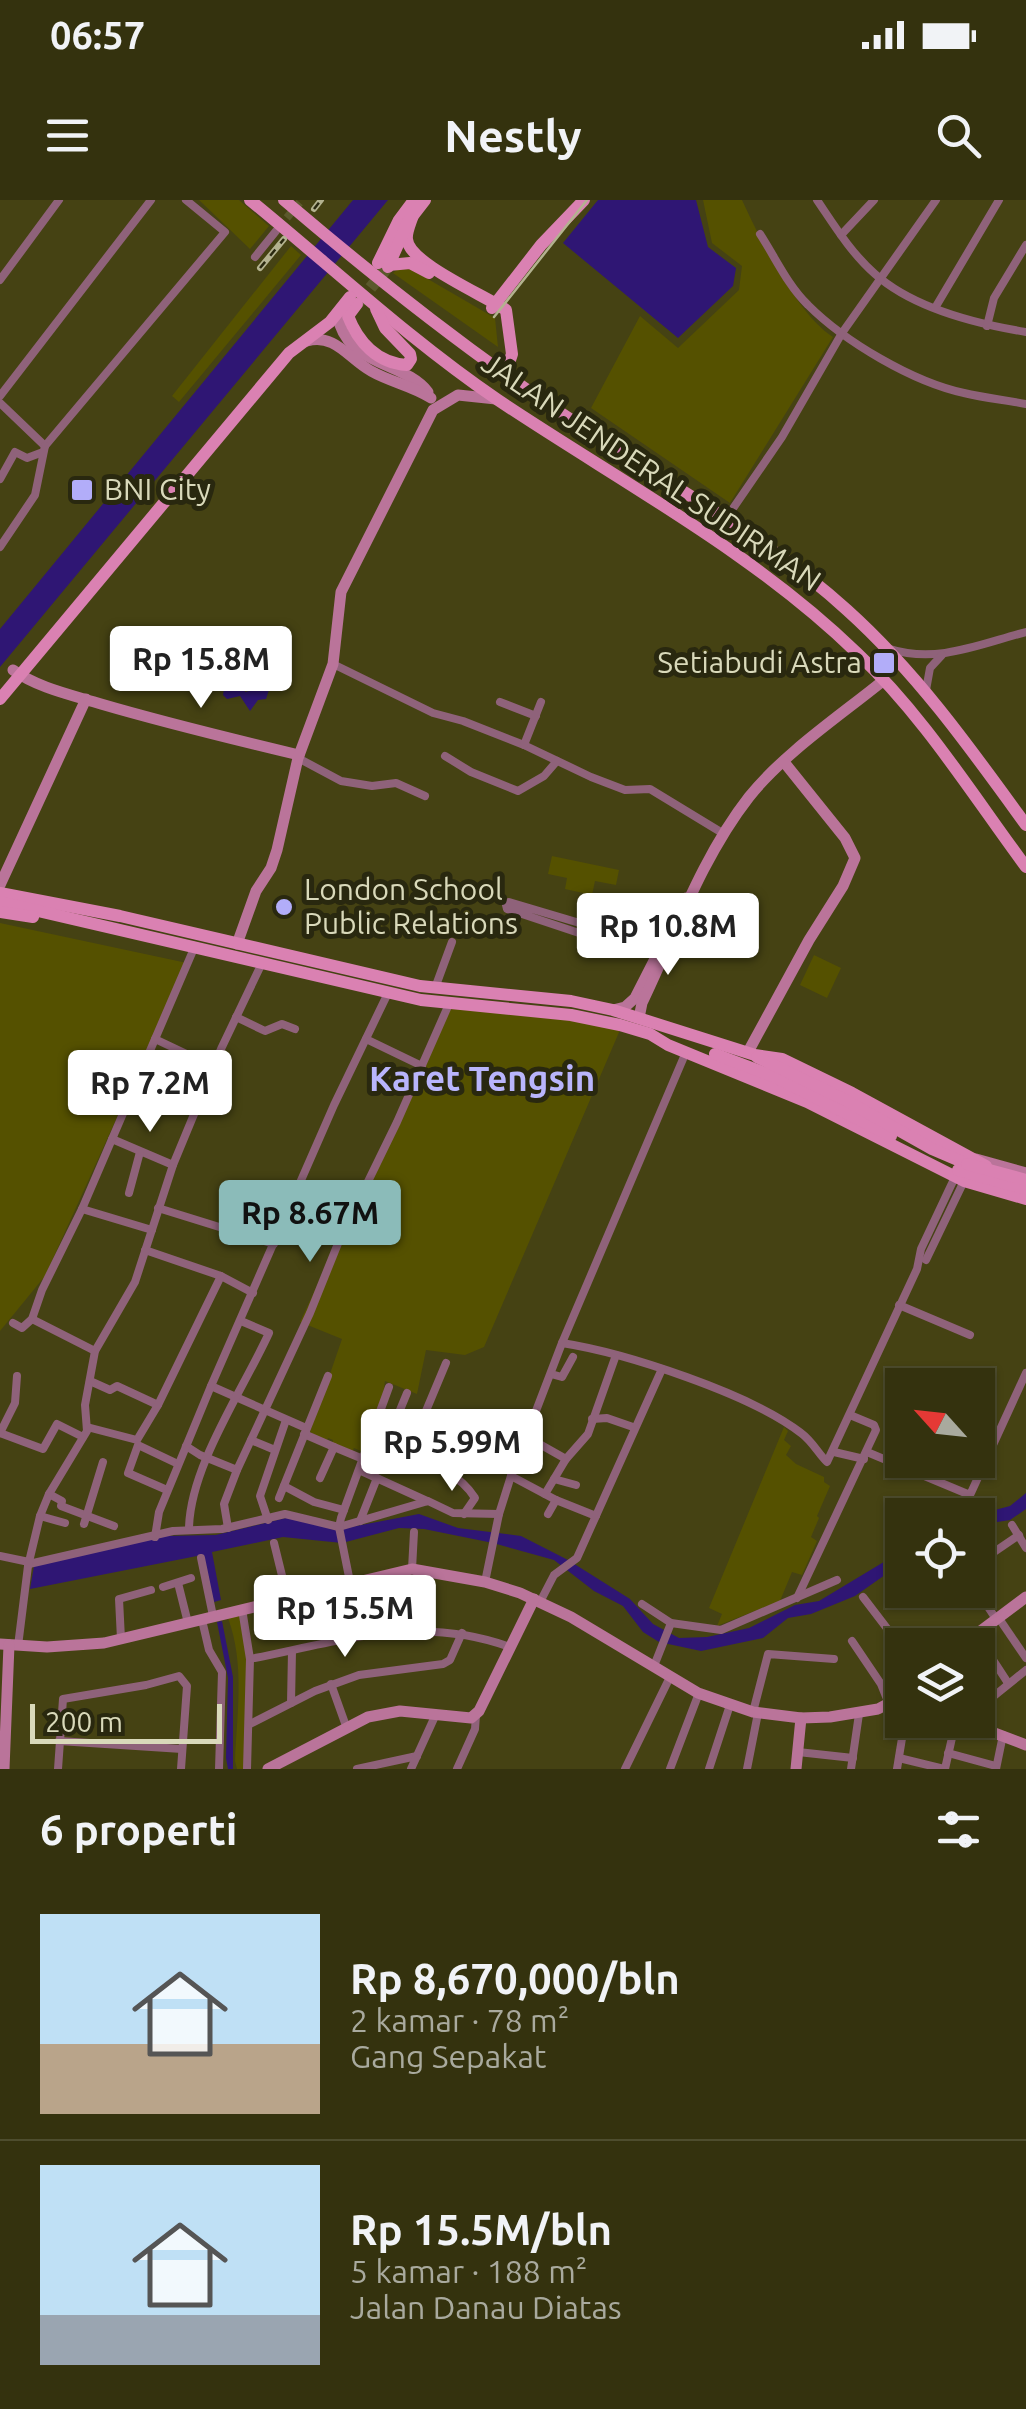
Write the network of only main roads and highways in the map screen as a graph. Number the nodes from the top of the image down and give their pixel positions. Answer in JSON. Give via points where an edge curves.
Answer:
{"nodes":[{"id":1,"x":250,"y":200,"type":"edge"},
{"id":2,"x":284,"y":200,"type":"edge"},
{"id":3,"x":414,"y":200,"type":"edge"},
{"id":4,"x":425,"y":200,"type":"edge"},
{"id":5,"x":584,"y":200,"type":"edge"},
{"id":6,"x":413,"y":215,"type":"junction"},
{"id":7,"x":384,"y":266,"type":"junction"},
{"id":8,"x":376,"y":306,"type":"junction"},
{"id":9,"x":493,"y":306,"type":"junction"},
{"id":10,"x":505,"y":376,"type":"junction"},
{"id":11,"x":16,"y":672,"type":"junction"},
{"id":12,"x":0,"y":686,"type":"edge"},
{"id":13,"x":0,"y":699,"type":"edge"},
{"id":14,"x":1026,"y":825,"type":"edge"},
{"id":15,"x":1026,"y":867,"type":"edge"},
{"id":16,"x":0,"y":888,"type":"edge"},
{"id":17,"x":0,"y":902,"type":"edge"},
{"id":18,"x":53,"y":909,"type":"junction"},
{"id":19,"x":0,"y":912,"type":"edge"},
{"id":20,"x":96,"y":912,"type":"junction"},
{"id":21,"x":120,"y":929,"type":"junction"},
{"id":22,"x":650,"y":1034,"type":"junction"},
{"id":23,"x":751,"y":1054,"type":"junction"},
{"id":24,"x":777,"y":1072,"type":"junction"},
{"id":25,"x":1025,"y":1190,"type":"edge"}],
"edges":[{"from":1,"to":8,"type":"main road","name":"JALAN JENDERAL SUDIRMAN"},
{"from":2,"to":10,"type":"main road","name":"JALAN JENDERAL SUDIRMAN"},
{"from":3,"to":7,"type":"main road","via":[[399,220]]},
{"from":4,"to":6,"type":"main road"},
{"from":5,"to":9,"type":"main road"},
{"from":6,"to":7,"type":"main road"},
{"from":6,"to":9,"type":"main road","via":[[411,250]]},
{"from":7,"to":9,"type":"main road","via":[[410,263]]},
{"from":8,"to":11,"type":"main road","via":[[385,328],[410,354],[406,365],[369,350],[346,309],[299,336]]},
{"from":8,"to":15,"type":"main road","name":"JALAN JENDERAL SUDIRMAN","via":[[497,399],[813,612],[884,680]]},
{"from":9,"to":10,"type":"main road","via":[[506,310],[508,320],[512,354]]},
{"from":10,"to":14,"type":"main road","name":"JALAN JENDERAL SUDIRMAN","via":[[816,583],[926,691]]},
{"from":11,"to":12,"type":"main road"},
{"from":11,"to":13,"type":"main road"},
{"from":16,"to":18,"type":"main road"},
{"from":16,"to":20,"type":"main road"},
{"from":17,"to":18,"type":"main road"},
{"from":18,"to":20,"type":"main road"},
{"from":18,"to":21,"type":"main road"},
{"from":19,"to":21,"type":"main road"},
{"from":20,"to":23,"type":"main road","via":[[435,988],[613,1010]]},
{"from":21,"to":22,"type":"main road","via":[[388,993],[570,1014]]},
{"from":22,"to":24,"type":"main road"},
{"from":22,"to":25,"type":"main road","via":[[807,1102],[959,1179]]},
{"from":23,"to":24,"type":"main road"},
{"from":23,"to":25,"type":"main road","via":[[798,1067]]},
{"from":24,"to":25,"type":"main road","bridge":true}]}
